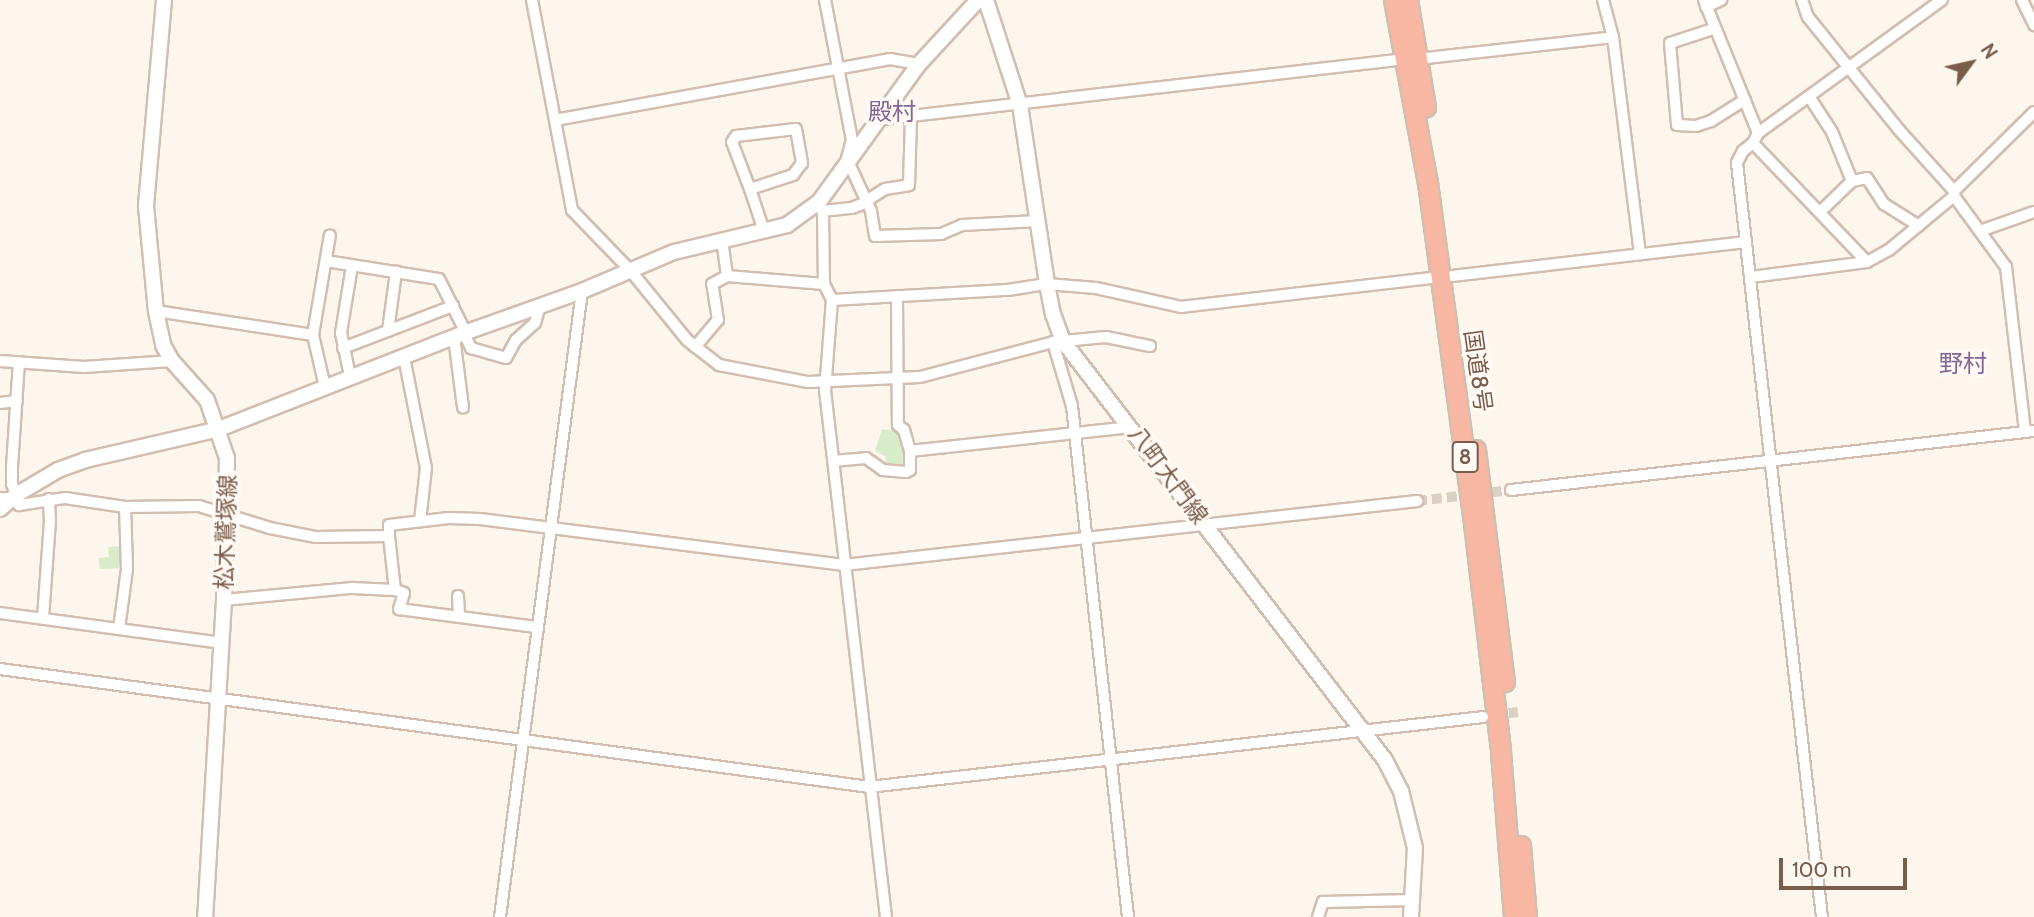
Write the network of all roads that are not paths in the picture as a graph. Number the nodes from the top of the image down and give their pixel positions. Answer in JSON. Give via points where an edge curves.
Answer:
{"nodes":[{"id":1,"x":164,"y":0,"type":"edge"},
{"id":2,"x":532,"y":0,"type":"edge"},
{"id":3,"x":825,"y":0,"type":"edge"},
{"id":4,"x":978,"y":0,"type":"edge"},
{"id":5,"x":986,"y":0,"type":"edge"},
{"id":6,"x":1394,"y":0,"type":"edge"},
{"id":7,"x":1408,"y":0,"type":"edge"},
{"id":8,"x":1603,"y":0,"type":"edge"},
{"id":9,"x":1721,"y":0,"type":"edge"},
{"id":10,"x":1802,"y":0,"type":"edge"},
{"id":11,"x":1942,"y":0,"type":"edge"},
{"id":12,"x":2022,"y":0,"type":"edge"},
{"id":13,"x":1705,"y":4,"type":"edge"},
{"id":14,"x":2034,"y":25,"type":"edge"},
{"id":15,"x":1713,"y":29,"type":"junction"},
{"id":16,"x":1613,"y":37,"type":"junction"},
{"id":17,"x":1412,"y":59,"type":"junction"},
{"id":18,"x":919,"y":64,"type":"junction"},
{"id":19,"x":1849,"y":66,"type":"junction"},
{"id":20,"x":837,"y":69,"type":"junction"},
{"id":21,"x":1810,"y":97,"type":"junction"},
{"id":22,"x":1745,"y":100,"type":"junction"},
{"id":23,"x":1020,"y":105,"type":"junction"},
{"id":24,"x":2034,"y":111,"type":"edge"},
{"id":25,"x":911,"y":117,"type":"junction"},
{"id":26,"x":555,"y":120,"type":"junction"},
{"id":27,"x":876,"y":120,"type":"junction"},
{"id":28,"x":1756,"y":138,"type":"junction"},
{"id":29,"x":847,"y":159,"type":"junction"},
{"id":30,"x":1852,"y":181,"type":"junction"},
{"id":31,"x":750,"y":190,"type":"junction"},
{"id":32,"x":1954,"y":194,"type":"junction"},
{"id":33,"x":866,"y":202,"type":"junction"},
{"id":34,"x":820,"y":206,"type":"junction"},
{"id":35,"x":1821,"y":211,"type":"junction"},
{"id":36,"x":2034,"y":212,"type":"edge"},
{"id":37,"x":1038,"y":221,"type":"junction"},
{"id":38,"x":1919,"y":226,"type":"junction"},
{"id":39,"x":1980,"y":230,"type":"junction"},
{"id":40,"x":764,"y":231,"type":"junction"},
{"id":41,"x":330,"y":235,"type":"dead end"},
{"id":42,"x":722,"y":240,"type":"junction"},
{"id":43,"x":1746,"y":242,"type":"junction"},
{"id":44,"x":1640,"y":254,"type":"junction"},
{"id":45,"x":326,"y":261,"type":"junction"},
{"id":46,"x":1867,"y":262,"type":"junction"},
{"id":47,"x":352,"y":266,"type":"junction"},
{"id":48,"x":630,"y":270,"type":"junction"},
{"id":49,"x":396,"y":272,"type":"junction"},
{"id":50,"x":727,"y":276,"type":"junction"},
{"id":51,"x":1447,"y":276,"type":"junction"},
{"id":52,"x":1751,"y":277,"type":"junction"},
{"id":53,"x":824,"y":284,"type":"junction"},
{"id":54,"x":1047,"y":284,"type":"junction"},
{"id":55,"x":582,"y":291,"type":"junction"},
{"id":56,"x":897,"y":296,"type":"junction"},
{"id":57,"x":832,"y":300,"type":"junction"},
{"id":58,"x":453,"y":306,"type":"junction"},
{"id":59,"x":540,"y":306,"type":"junction"},
{"id":60,"x":156,"y":311,"type":"junction"},
{"id":61,"x":388,"y":331,"type":"junction"},
{"id":62,"x":461,"y":334,"type":"junction"},
{"id":63,"x":313,"y":335,"type":"junction"},
{"id":64,"x":1058,"y":341,"type":"junction"},
{"id":65,"x":1150,"y":346,"type":"dead end"},
{"id":66,"x":695,"y":347,"type":"junction"},
{"id":67,"x":343,"y":348,"type":"junction"},
{"id":68,"x":404,"y":357,"type":"junction"},
{"id":69,"x":0,"y":361,"type":"edge"},
{"id":70,"x":19,"y":362,"type":"junction"},
{"id":71,"x":172,"y":362,"type":"junction"},
{"id":72,"x":350,"y":376,"type":"junction"},
{"id":73,"x":897,"y":379,"type":"junction"},
{"id":74,"x":826,"y":382,"type":"junction"},
{"id":75,"x":325,"y":387,"type":"junction"},
{"id":76,"x":17,"y":401,"type":"junction"},
{"id":77,"x":0,"y":403,"type":"edge"},
{"id":78,"x":463,"y":407,"type":"dead end"},
{"id":79,"x":1131,"y":427,"type":"junction"},
{"id":80,"x":219,"y":429,"type":"junction"},
{"id":81,"x":2029,"y":432,"type":"edge"},
{"id":82,"x":1076,"y":433,"type":"junction"},
{"id":83,"x":910,"y":451,"type":"junction"},
{"id":84,"x":833,"y":461,"type":"junction"},
{"id":85,"x":1770,"y":463,"type":"junction"},
{"id":86,"x":1511,"y":490,"type":"tunnel mouth"},
{"id":87,"x":9,"y":497,"type":"edge"},
{"id":88,"x":48,"y":499,"type":"junction"},
{"id":89,"x":1417,"y":501,"type":"tunnel mouth"},
{"id":90,"x":125,"y":508,"type":"junction"},
{"id":91,"x":0,"y":509,"type":"edge"},
{"id":92,"x":226,"y":515,"type":"junction"},
{"id":93,"x":420,"y":521,"type":"junction"},
{"id":94,"x":1206,"y":526,"type":"junction"},
{"id":95,"x":550,"y":527,"type":"junction"},
{"id":96,"x":388,"y":536,"type":"junction"},
{"id":97,"x":1087,"y":538,"type":"junction"},
{"id":98,"x":844,"y":565,"type":"junction"},
{"id":99,"x":395,"y":590,"type":"junction"},
{"id":100,"x":457,"y":596,"type":"dead end"},
{"id":101,"x":224,"y":600,"type":"junction"},
{"id":102,"x":0,"y":613,"type":"edge"},
{"id":103,"x":459,"y":617,"type":"junction"},
{"id":104,"x":44,"y":618,"type":"junction"},
{"id":105,"x":536,"y":627,"type":"junction"},
{"id":106,"x":119,"y":629,"type":"junction"},
{"id":107,"x":221,"y":643,"type":"junction"},
{"id":108,"x":0,"y":669,"type":"edge"},
{"id":109,"x":218,"y":699,"type":"junction"},
{"id":110,"x":1483,"y":717,"type":"tunnel mouth"},
{"id":111,"x":1364,"y":730,"type":"junction"},
{"id":112,"x":524,"y":742,"type":"junction"},
{"id":113,"x":1110,"y":759,"type":"junction"},
{"id":114,"x":869,"y":787,"type":"junction"},
{"id":115,"x":1412,"y":900,"type":"junction"},
{"id":116,"x":205,"y":917,"type":"edge"},
{"id":117,"x":500,"y":917,"type":"edge"},
{"id":118,"x":886,"y":917,"type":"edge"},
{"id":119,"x":1128,"y":917,"type":"edge"},
{"id":120,"x":1318,"y":917,"type":"edge"},
{"id":121,"x":1411,"y":917,"type":"edge"},
{"id":122,"x":1514,"y":917,"type":"edge"},
{"id":123,"x":1527,"y":917,"type":"edge"},
{"id":124,"x":1822,"y":917,"type":"edge"}],
"edges":[{"from":1,"to":60,"type":"main road","name":"松木鷲塚線","via":[[146,206]]},
{"from":2,"to":26,"type":"street"},
{"from":3,"to":20,"type":"street"},
{"from":4,"to":18,"type":"main road"},
{"from":5,"to":23,"type":"main road","name":"八町大門線"},
{"from":6,"to":17,"type":"highway","name":"国道8号","number":"8"},
{"from":7,"to":17,"type":"highway","name":"国道8号","number":"8"},
{"from":8,"to":16,"type":"street"},
{"from":9,"to":13,"type":"street"},
{"from":10,"to":19,"type":"street","via":[[1808,17]]},
{"from":11,"to":19,"type":"street"},
{"from":12,"to":14,"type":"street"},
{"from":13,"to":15,"type":"street"},
{"from":15,"to":22,"type":"street"},
{"from":15,"to":22,"type":"street","via":[[1670,43],[1677,125],[1712,121]]},
{"from":16,"to":17,"type":"street"},
{"from":16,"to":44,"type":"street"},
{"from":17,"to":23,"type":"street"},
{"from":17,"to":51,"type":"highway","name":"国道8号","number":"8"},
{"from":18,"to":20,"type":"street","via":[[890,59]]},
{"from":18,"to":27,"type":"main road"},
{"from":19,"to":21,"type":"street"},
{"from":19,"to":32,"type":"street"},
{"from":20,"to":26,"type":"street"},
{"from":20,"to":29,"type":"street","via":[[852,140]]},
{"from":21,"to":28,"type":"street"},
{"from":21,"to":30,"type":"street","via":[[1832,132]]},
{"from":22,"to":28,"type":"street"},
{"from":23,"to":25,"type":"street"},
{"from":23,"to":37,"type":"main road","name":"八町大門線"},
{"from":24,"to":32,"type":"street"},
{"from":25,"to":27,"type":"street"},
{"from":25,"to":33,"type":"street","via":[[909,185],[885,190]]},
{"from":26,"to":48,"type":"street","via":[[572,210]]},
{"from":27,"to":29,"type":"main road"},
{"from":28,"to":35,"type":"street"},
{"from":28,"to":43,"type":"street","via":[[1737,163]]},
{"from":29,"to":33,"type":"street"},
{"from":29,"to":34,"type":"main road"},
{"from":30,"to":35,"type":"street"},
{"from":30,"to":38,"type":"street","via":[[1867,178],[1884,204]]},
{"from":31,"to":31,"type":"street","via":[[733,142],[736,136],[796,129],[802,163],[793,175]]},
{"from":31,"to":40,"type":"street"},
{"from":32,"to":38,"type":"street"},
{"from":32,"to":39,"type":"street"},
{"from":33,"to":34,"type":"street","via":[[852,208]]},
{"from":33,"to":37,"type":"street","via":[[878,237],[941,234],[962,225]]},
{"from":34,"to":40,"type":"main road"},
{"from":34,"to":53,"type":"street"},
{"from":35,"to":46,"type":"street"},
{"from":36,"to":39,"type":"street"},
{"from":37,"to":54,"type":"main road","name":"八町大門線"},
{"from":38,"to":46,"type":"street"},
{"from":39,"to":81,"type":"street","via":[[2006,267]]},
{"from":40,"to":42,"type":"main road"},
{"from":41,"to":45,"type":"street"},
{"from":42,"to":48,"type":"main road"},
{"from":42,"to":50,"type":"street"},
{"from":43,"to":44,"type":"street"},
{"from":43,"to":52,"type":"street"},
{"from":44,"to":51,"type":"street"},
{"from":45,"to":47,"type":"street"},
{"from":45,"to":63,"type":"street"},
{"from":46,"to":52,"type":"street"},
{"from":47,"to":49,"type":"street"},
{"from":47,"to":67,"type":"street","via":[[341,333]]},
{"from":48,"to":55,"type":"main road"},
{"from":48,"to":66,"type":"street"},
{"from":49,"to":58,"type":"street","via":[[439,279]]},
{"from":49,"to":61,"type":"street"},
{"from":50,"to":53,"type":"street"},
{"from":50,"to":66,"type":"street","via":[[712,284],[718,320]]},
{"from":51,"to":54,"type":"street","via":[[1181,307],[1105,290]]},
{"from":51,"to":122,"type":"highway","name":"国道8号","number":"8","via":[[1501,752]]},
{"from":51,"to":123,"type":"highway","name":"国道8号","number":"8","via":[[1501,643]]},
{"from":52,"to":85,"type":"street"},
{"from":53,"to":57,"type":"street"},
{"from":54,"to":56,"type":"street"},
{"from":54,"to":64,"type":"main road","name":"八町大門線"},
{"from":55,"to":59,"type":"main road"},
{"from":55,"to":95,"type":"street"},
{"from":56,"to":57,"type":"street"},
{"from":56,"to":73,"type":"street"},
{"from":57,"to":74,"type":"street"},
{"from":58,"to":61,"type":"street"},
{"from":58,"to":62,"type":"street"},
{"from":59,"to":62,"type":"main road"},
{"from":59,"to":62,"type":"street","via":[[535,323],[516,340],[506,358],[471,348]]},
{"from":60,"to":63,"type":"street"},
{"from":60,"to":71,"type":"main road","name":"松木鷲塚線"},
{"from":61,"to":67,"type":"street"},
{"from":62,"to":68,"type":"main road"},
{"from":62,"to":78,"type":"street"},
{"from":63,"to":75,"type":"street"},
{"from":64,"to":65,"type":"street","via":[[1106,337]]},
{"from":64,"to":73,"type":"street"},
{"from":64,"to":79,"type":"main road","name":"八町大門線"},
{"from":64,"to":82,"type":"street"},
{"from":66,"to":74,"type":"street","via":[[719,365]]},
{"from":67,"to":72,"type":"street"},
{"from":68,"to":72,"type":"main road"},
{"from":68,"to":93,"type":"street","via":[[426,468]]},
{"from":69,"to":70,"type":"street"},
{"from":70,"to":71,"type":"street","via":[[84,367]]},
{"from":70,"to":76,"type":"street"},
{"from":71,"to":80,"type":"main road","name":"松木鷲塚線","via":[[207,400]]},
{"from":72,"to":75,"type":"main road"},
{"from":73,"to":74,"type":"street"},
{"from":73,"to":83,"type":"street","via":[[898,425]]},
{"from":74,"to":84,"type":"street"},
{"from":75,"to":80,"type":"main road"},
{"from":76,"to":77,"type":"street"},
{"from":76,"to":87,"type":"street"},
{"from":79,"to":82,"type":"street"},
{"from":79,"to":94,"type":"main road","name":"八町大門線"},
{"from":80,"to":87,"type":"main road","via":[[85,460],[48,474]]},
{"from":80,"to":92,"type":"main road","name":"松木鷲塚線","via":[[228,458]]},
{"from":81,"to":85,"type":"street"},
{"from":82,"to":83,"type":"street"},
{"from":82,"to":97,"type":"street"},
{"from":83,"to":84,"type":"street","via":[[910,470],[906,472],[883,470],[866,458]]},
{"from":84,"to":98,"type":"street"},
{"from":85,"to":86,"type":"street"},
{"from":85,"to":124,"type":"street"},
{"from":87,"to":88,"type":"street","via":[[19,505]]},
{"from":87,"to":91,"type":"main road"},
{"from":88,"to":90,"type":"street"},
{"from":88,"to":104,"type":"street"},
{"from":89,"to":94,"type":"street"},
{"from":90,"to":92,"type":"street","via":[[199,506]]},
{"from":90,"to":106,"type":"street","via":[[127,569]]},
{"from":92,"to":96,"type":"street","via":[[316,537]]},
{"from":92,"to":101,"type":"main road","name":"松木鷲塚線"},
{"from":93,"to":95,"type":"street","via":[[481,519]]},
{"from":93,"to":96,"type":"street","via":[[389,524]]},
{"from":94,"to":97,"type":"street"},
{"from":94,"to":111,"type":"main road","name":"八町大門線"},
{"from":95,"to":98,"type":"street"},
{"from":95,"to":105,"type":"street"},
{"from":96,"to":99,"type":"street"},
{"from":97,"to":98,"type":"street"},
{"from":97,"to":113,"type":"street"},
{"from":98,"to":114,"type":"street"},
{"from":99,"to":101,"type":"street","via":[[352,588]]},
{"from":99,"to":103,"type":"street","via":[[404,593],[399,609]]},
{"from":100,"to":103,"type":"street"},
{"from":101,"to":107,"type":"main road","name":"松木鷲塚線"},
{"from":102,"to":104,"type":"street"},
{"from":103,"to":105,"type":"street"},
{"from":104,"to":106,"type":"street"},
{"from":105,"to":112,"type":"street"},
{"from":106,"to":107,"type":"street"},
{"from":107,"to":109,"type":"main road","name":"松木鷲塚線"},
{"from":108,"to":109,"type":"street"},
{"from":109,"to":112,"type":"street"},
{"from":109,"to":116,"type":"main road","name":"松木鷲塚線"},
{"from":110,"to":111,"type":"street"},
{"from":111,"to":113,"type":"street"},
{"from":111,"to":115,"type":"main road","name":"八町大門線","via":[[1401,791],[1410,819],[1415,848]]},
{"from":112,"to":114,"type":"street"},
{"from":112,"to":117,"type":"street"},
{"from":113,"to":114,"type":"street"},
{"from":113,"to":119,"type":"street"},
{"from":114,"to":118,"type":"street"},
{"from":115,"to":120,"type":"street","via":[[1323,902]]},
{"from":115,"to":121,"type":"main road","name":"八町大門線"}]}
